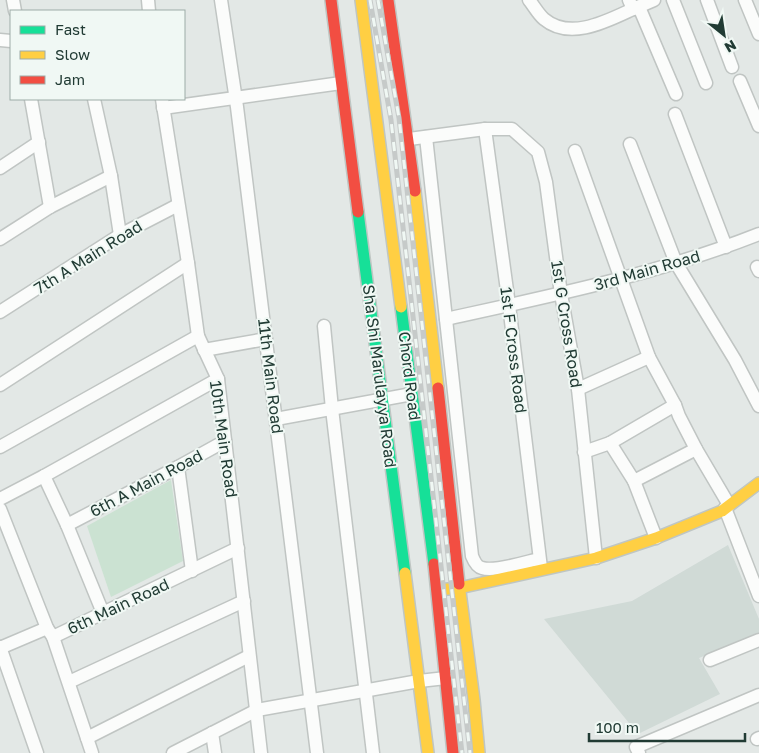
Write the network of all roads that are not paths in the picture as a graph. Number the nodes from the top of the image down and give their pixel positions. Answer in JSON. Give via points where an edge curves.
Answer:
{"nodes":[{"id":1,"x":221,"y":0,"type":"edge"},
{"id":2,"x":331,"y":0,"type":"edge"},
{"id":3,"x":361,"y":0,"type":"edge"},
{"id":4,"x":388,"y":0,"type":"edge"},
{"id":5,"x":529,"y":0,"type":"edge"},
{"id":6,"x":654,"y":0,"type":"edge"},
{"id":7,"x":673,"y":0,"type":"edge"},
{"id":8,"x":706,"y":0,"type":"edge"},
{"id":9,"x":745,"y":0,"type":"edge"},
{"id":10,"x":634,"y":5,"type":"edge"},
{"id":11,"x":759,"y":34,"type":"edge"},
{"id":12,"x":732,"y":67,"type":"dead end"},
{"id":13,"x":740,"y":81,"type":"dead end"},
{"id":14,"x":341,"y":83,"type":"junction"},
{"id":15,"x":706,"y":83,"type":"dead end"},
{"id":16,"x":676,"y":94,"type":"dead end"},
{"id":17,"x":236,"y":97,"type":"junction"},
{"id":18,"x":31,"y":100,"type":"edge"},
{"id":19,"x":94,"y":100,"type":"edge"},
{"id":20,"x":162,"y":104,"type":"edge"},
{"id":21,"x":674,"y":114,"type":"dead end"},
{"id":22,"x":759,"y":126,"type":"edge"},
{"id":23,"x":484,"y":129,"type":"junction"},
{"id":24,"x":426,"y":137,"type":"junction"},
{"id":25,"x":409,"y":139,"type":"junction"},
{"id":26,"x":39,"y":142,"type":"junction"},
{"id":27,"x":630,"y":144,"type":"dead end"},
{"id":28,"x":575,"y":152,"type":"dead end"},
{"id":29,"x":0,"y":168,"type":"edge"},
{"id":30,"x":111,"y":176,"type":"junction"},
{"id":31,"x":178,"y":204,"type":"junction"},
{"id":32,"x":50,"y":207,"type":"junction"},
{"id":33,"x":759,"y":234,"type":"edge"},
{"id":34,"x":120,"y":235,"type":"junction"},
{"id":35,"x":0,"y":239,"type":"edge"},
{"id":36,"x":726,"y":247,"type":"junction"},
{"id":37,"x":188,"y":262,"type":"junction"},
{"id":38,"x":676,"y":263,"type":"junction"},
{"id":39,"x":621,"y":278,"type":"junction"},
{"id":40,"x":561,"y":294,"type":"junction"},
{"id":41,"x":509,"y":305,"type":"junction"},
{"id":42,"x":0,"y":312,"type":"edge"},
{"id":43,"x":446,"y":319,"type":"junction"},
{"id":44,"x":324,"y":326,"type":"dead end"},
{"id":45,"x":198,"y":336,"type":"junction"},
{"id":46,"x":266,"y":339,"type":"junction"},
{"id":47,"x":204,"y":350,"type":"junction"},
{"id":48,"x":649,"y":357,"type":"junction"},
{"id":49,"x":218,"y":379,"type":"junction"},
{"id":50,"x":0,"y":385,"type":"edge"},
{"id":51,"x":578,"y":389,"type":"junction"},
{"id":52,"x":412,"y":394,"type":"junction"},
{"id":53,"x":383,"y":400,"type":"junction"},
{"id":54,"x":676,"y":406,"type":"junction"},
{"id":55,"x":759,"y":406,"type":"edge"},
{"id":56,"x":332,"y":409,"type":"junction"},
{"id":57,"x":276,"y":419,"type":"junction"},
{"id":58,"x":224,"y":441,"type":"junction"},
{"id":59,"x":610,"y":443,"type":"junction"},
{"id":60,"x":0,"y":447,"type":"edge"},
{"id":61,"x":696,"y":449,"type":"junction"},
{"id":62,"x":584,"y":452,"type":"junction"},
{"id":63,"x":178,"y":467,"type":"junction"},
{"id":64,"x":44,"y":476,"type":"junction"},
{"id":65,"x":634,"y":481,"type":"junction"},
{"id":66,"x":759,"y":483,"type":"edge"},
{"id":67,"x":0,"y":499,"type":"edge"},
{"id":68,"x":727,"y":506,"type":"junction"},
{"id":69,"x":0,"y":509,"type":"edge"},
{"id":70,"x":67,"y":525,"type":"junction"},
{"id":71,"x":656,"y":538,"type":"junction"},
{"id":72,"x":238,"y":548,"type":"junction"},
{"id":73,"x":596,"y":558,"type":"junction"},
{"id":74,"x":540,"y":565,"type":"junction"},
{"id":75,"x":192,"y":571,"type":"junction"},
{"id":76,"x":459,"y":588,"type":"junction"},
{"id":77,"x":437,"y":590,"type":"junction"},
{"id":78,"x":759,"y":596,"type":"edge"},
{"id":79,"x":244,"y":601,"type":"junction"},
{"id":80,"x":103,"y":613,"type":"junction"},
{"id":81,"x":50,"y":632,"type":"junction"},
{"id":82,"x":759,"y":640,"type":"edge"},
{"id":83,"x":0,"y":648,"type":"edge"},
{"id":84,"x":249,"y":656,"type":"junction"},
{"id":85,"x":710,"y":660,"type":"dead end"},
{"id":86,"x":446,"y":678,"type":"junction"},
{"id":87,"x":419,"y":681,"type":"junction"},
{"id":88,"x":69,"y":682,"type":"junction"},
{"id":89,"x":366,"y":690,"type":"junction"},
{"id":90,"x":759,"y":695,"type":"edge"},
{"id":91,"x":311,"y":700,"type":"junction"},
{"id":92,"x":257,"y":710,"type":"junction"},
{"id":93,"x":212,"y":733,"type":"junction"},
{"id":94,"x":87,"y":738,"type":"junction"},
{"id":95,"x":37,"y":753,"type":"edge"},
{"id":96,"x":92,"y":753,"type":"edge"},
{"id":97,"x":173,"y":753,"type":"edge"},
{"id":98,"x":215,"y":753,"type":"edge"},
{"id":99,"x":261,"y":753,"type":"edge"},
{"id":100,"x":318,"y":753,"type":"edge"},
{"id":101,"x":373,"y":753,"type":"edge"},
{"id":102,"x":428,"y":753,"type":"edge"},
{"id":103,"x":453,"y":753,"type":"edge"},
{"id":104,"x":479,"y":753,"type":"edge"},
{"id":105,"x":639,"y":753,"type":"edge"}],
"edges":[{"from":1,"to":17,"type":"street","name":"11th Main Road"},
{"from":2,"to":14,"type":"main road","name":"Sha Shi Marulayya Road"},
{"from":3,"to":52,"type":"main road","name":"Chord Road"},
{"from":4,"to":25,"type":"main road","name":"Chord Road"},
{"from":5,"to":10,"type":"street","via":[[543,18],[555,26],[574,29],[597,26]]},
{"from":6,"to":10,"type":"street"},
{"from":7,"to":15,"type":"street"},
{"from":8,"to":12,"type":"street"},
{"from":9,"to":11,"type":"street"},
{"from":10,"to":16,"type":"street"},
{"from":13,"to":22,"type":"street"},
{"from":14,"to":17,"type":"street"},
{"from":14,"to":53,"type":"main road","name":"Sha Shi Marulayya Road"},
{"from":17,"to":20,"type":"street"},
{"from":17,"to":46,"type":"street","name":"11th Main Road"},
{"from":18,"to":26,"type":"street"},
{"from":19,"to":30,"type":"street"},
{"from":20,"to":31,"type":"street","name":"10th Main Road"},
{"from":21,"to":36,"type":"street"},
{"from":23,"to":24,"type":"street","name":"1st G Cross Road"},
{"from":23,"to":40,"type":"street","name":"1st G Cross Road","via":[[512,129],[538,152],[546,182]]},
{"from":23,"to":41,"type":"street","name":"1st F Cross Road"},
{"from":24,"to":25,"type":"street","name":"1st G Cross Road"},
{"from":24,"to":43,"type":"street"},
{"from":25,"to":76,"type":"main road","name":"Chord Road"},
{"from":26,"to":29,"type":"street"},
{"from":26,"to":32,"type":"street"},
{"from":27,"to":38,"type":"street"},
{"from":28,"to":39,"type":"street"},
{"from":30,"to":32,"type":"street"},
{"from":30,"to":34,"type":"street"},
{"from":31,"to":34,"type":"street","name":"7th A Main Road"},
{"from":31,"to":37,"type":"street","name":"10th Main Road"},
{"from":32,"to":35,"type":"street"},
{"from":33,"to":36,"type":"street","name":"3rd Main Road"},
{"from":34,"to":42,"type":"street","name":"7th A Main Road"},
{"from":36,"to":38,"type":"street","name":"3rd Main Road"},
{"from":37,"to":45,"type":"street","name":"10th Main Road"},
{"from":37,"to":50,"type":"street"},
{"from":38,"to":39,"type":"street","name":"3rd Main Road"},
{"from":38,"to":55,"type":"street"},
{"from":39,"to":40,"type":"street","name":"3rd Main Road"},
{"from":39,"to":48,"type":"street"},
{"from":40,"to":41,"type":"street","name":"3rd Main Road"},
{"from":40,"to":51,"type":"street","name":"1st G Cross Road"},
{"from":41,"to":43,"type":"street","name":"3rd Main Road"},
{"from":41,"to":74,"type":"street","name":"1st F Cross Road"},
{"from":43,"to":74,"type":"street","via":[[472,556],[483,568]]},
{"from":44,"to":56,"type":"street"},
{"from":45,"to":47,"type":"street","name":"10th Main Road"},
{"from":45,"to":60,"type":"street"},
{"from":46,"to":47,"type":"street"},
{"from":46,"to":57,"type":"street","name":"11th Main Road"},
{"from":47,"to":49,"type":"street","name":"10th Main Road"},
{"from":48,"to":51,"type":"street"},
{"from":48,"to":54,"type":"street"},
{"from":49,"to":58,"type":"street","name":"10th Main Road"},
{"from":49,"to":64,"type":"street"},
{"from":51,"to":62,"type":"street","name":"1st G Cross Road"},
{"from":52,"to":53,"type":"street"},
{"from":52,"to":77,"type":"main road","name":"Chord Road"},
{"from":53,"to":56,"type":"street"},
{"from":53,"to":87,"type":"main road","name":"Sha Shi Marulayya Road"},
{"from":54,"to":59,"type":"street"},
{"from":54,"to":61,"type":"street"},
{"from":56,"to":57,"type":"street"},
{"from":56,"to":89,"type":"street"},
{"from":57,"to":91,"type":"street","name":"11th Main Road"},
{"from":58,"to":63,"type":"street","name":"6th A Main Road"},
{"from":58,"to":72,"type":"street","name":"10th Main Road"},
{"from":59,"to":62,"type":"street"},
{"from":59,"to":65,"type":"street"},
{"from":61,"to":65,"type":"street"},
{"from":61,"to":68,"type":"street"},
{"from":62,"to":73,"type":"street","name":"1st G Cross Road"},
{"from":63,"to":70,"type":"street","name":"6th A Main Road"},
{"from":63,"to":75,"type":"street"},
{"from":64,"to":67,"type":"street"},
{"from":64,"to":70,"type":"street"},
{"from":65,"to":71,"type":"street"},
{"from":66,"to":68,"type":"main road"},
{"from":68,"to":71,"type":"main road","via":[[722,511]]},
{"from":68,"to":78,"type":"street"},
{"from":69,"to":81,"type":"street"},
{"from":70,"to":80,"type":"street"},
{"from":71,"to":73,"type":"main road"},
{"from":72,"to":75,"type":"street","name":"6th Main Road"},
{"from":72,"to":79,"type":"street","name":"10th Main Road"},
{"from":73,"to":74,"type":"main road"},
{"from":74,"to":76,"type":"main road"},
{"from":75,"to":80,"type":"street","name":"6th Main Road"},
{"from":76,"to":77,"type":"main road"},
{"from":76,"to":104,"type":"main road","name":"Chord Road"},
{"from":77,"to":86,"type":"main road","name":"Chord Road"},
{"from":79,"to":84,"type":"street","name":"10th Main Road"},
{"from":79,"to":88,"type":"street"},
{"from":80,"to":81,"type":"street","name":"6th Main Road"},
{"from":81,"to":83,"type":"street","name":"6th Main Road"},
{"from":81,"to":88,"type":"street"},
{"from":82,"to":85,"type":"street"},
{"from":83,"to":95,"type":"street"},
{"from":84,"to":92,"type":"street","name":"10th Main Road"},
{"from":84,"to":94,"type":"street"},
{"from":86,"to":87,"type":"street"},
{"from":86,"to":103,"type":"main road","name":"Chord Road"},
{"from":87,"to":89,"type":"street"},
{"from":87,"to":102,"type":"main road","name":"Sha Shi Marulayya Road"},
{"from":88,"to":94,"type":"street"},
{"from":89,"to":91,"type":"street"},
{"from":89,"to":101,"type":"street"},
{"from":90,"to":105,"type":"street","via":[[636,747]]},
{"from":91,"to":92,"type":"street"},
{"from":91,"to":100,"type":"street","name":"11th Main Road"},
{"from":92,"to":93,"type":"street"},
{"from":92,"to":99,"type":"street","name":"10th Main Road"},
{"from":93,"to":97,"type":"street"},
{"from":93,"to":98,"type":"street"},
{"from":94,"to":96,"type":"street"}]}
